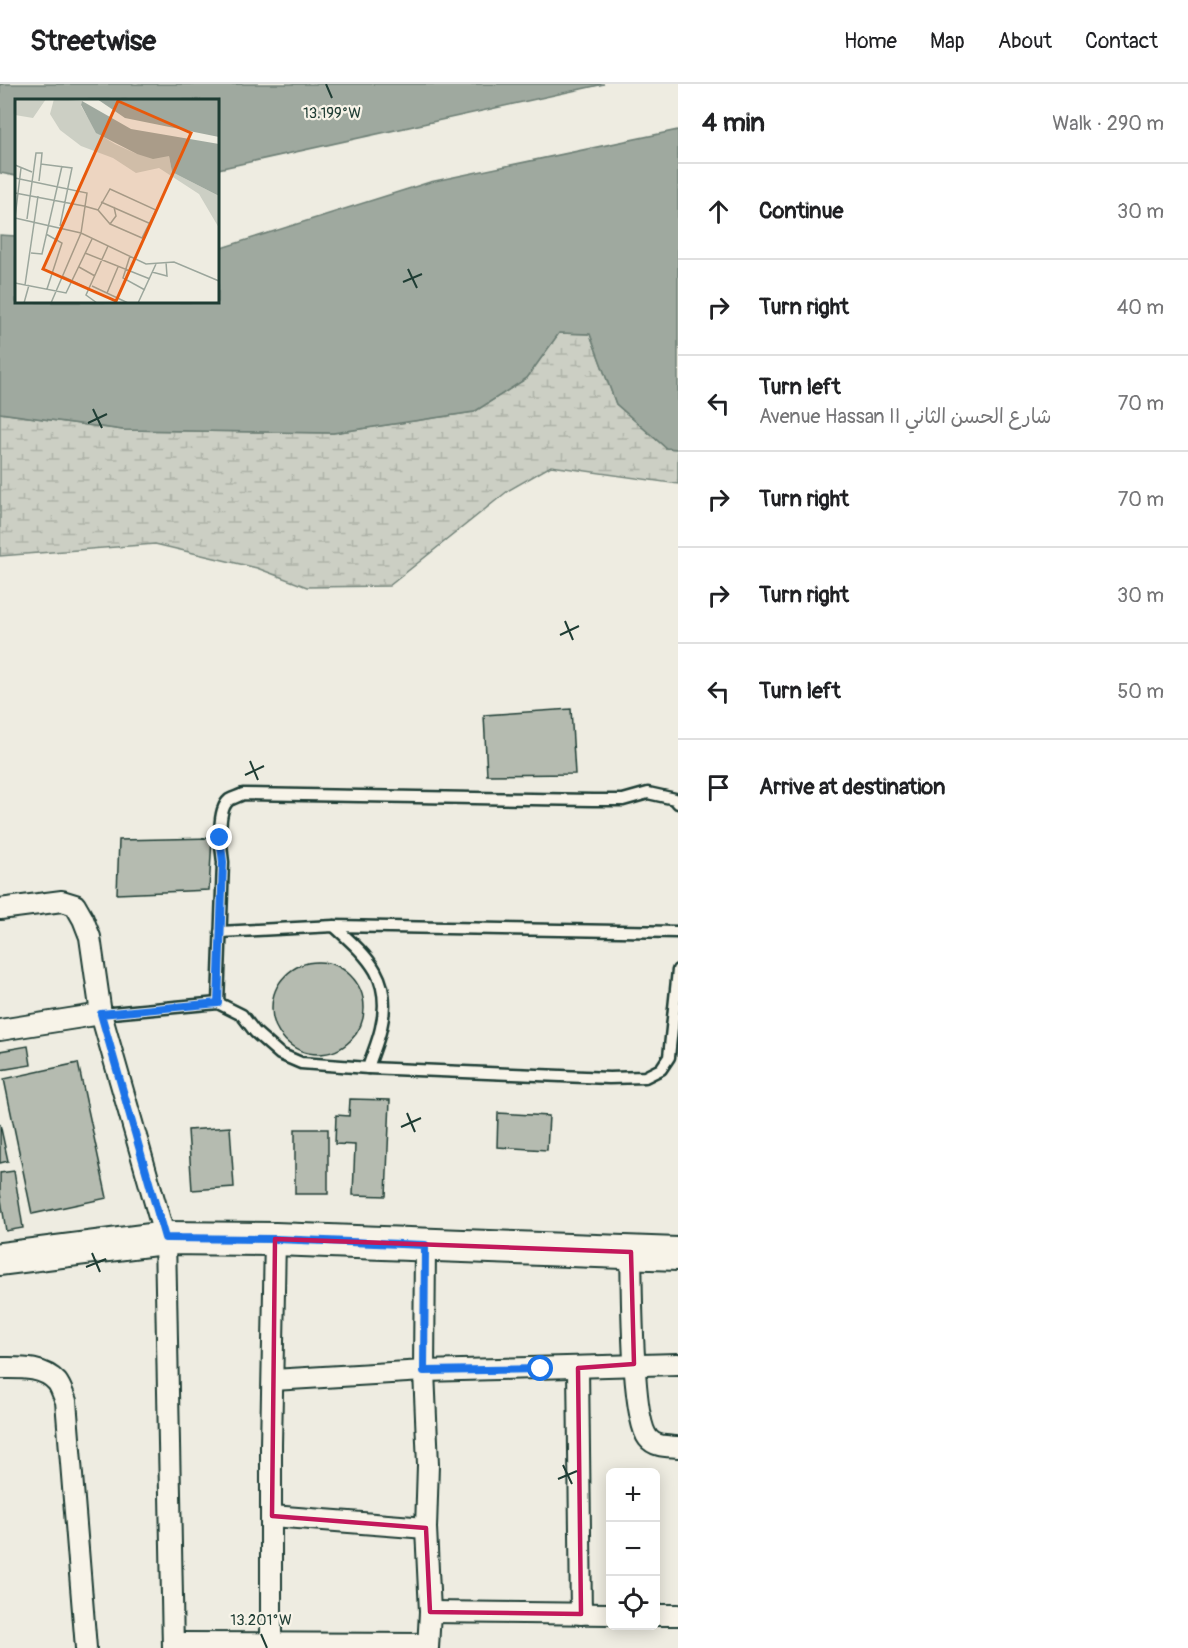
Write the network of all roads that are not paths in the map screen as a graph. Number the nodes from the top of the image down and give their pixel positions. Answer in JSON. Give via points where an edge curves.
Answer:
{"nodes":[{"id":1,"x":678,"y":803,"type":"edge"},
{"id":2,"x":0,"y":909,"type":"edge"},
{"id":3,"x":334,"y":926,"type":"junction"},
{"id":4,"x":220,"y":932,"type":"junction"},
{"id":5,"x":678,"y":932,"type":"edge"},
{"id":6,"x":678,"y":970,"type":"edge"},
{"id":7,"x":218,"y":1003,"type":"junction"},
{"id":8,"x":101,"y":1014,"type":"junction"},
{"id":9,"x":0,"y":1030,"type":"edge"},
{"id":10,"x":368,"y":1068,"type":"junction"},
{"id":11,"x":165,"y":1238,"type":"junction"},
{"id":12,"x":275,"y":1239,"type":"junction"},
{"id":13,"x":425,"y":1245,"type":"junction"},
{"id":14,"x":631,"y":1252,"type":"junction"},
{"id":15,"x":678,"y":1254,"type":"edge"},
{"id":16,"x":0,"y":1259,"type":"edge"},
{"id":17,"x":634,"y":1364,"type":"junction"},
{"id":18,"x":678,"y":1364,"type":"edge"},
{"id":19,"x":0,"y":1368,"type":"edge"},
{"id":20,"x":578,"y":1368,"type":"junction"},
{"id":21,"x":424,"y":1371,"type":"junction"},
{"id":22,"x":273,"y":1380,"type":"junction"},
{"id":23,"x":678,"y":1447,"type":"edge"},
{"id":24,"x":272,"y":1516,"type":"junction"},
{"id":25,"x":426,"y":1528,"type":"junction"},
{"id":26,"x":430,"y":1612,"type":"junction"},
{"id":27,"x":581,"y":1614,"type":"junction"},
{"id":28,"x":606,"y":1614,"type":"edge"},
{"id":29,"x":660,"y":1615,"type":"edge"},
{"id":30,"x":678,"y":1615,"type":"edge"},
{"id":31,"x":173,"y":1646,"type":"edge"},
{"id":32,"x":271,"y":1646,"type":"edge"},
{"id":33,"x":428,"y":1646,"type":"edge"},
{"id":34,"x":86,"y":1648,"type":"edge"}],
"edges":[{"from":1,"to":4,"type":"lane","via":[[675,798],[648,793],[623,800],[243,794],[223,808]]},
{"from":2,"to":8,"type":"street","via":[[62,901],[75,905],[90,937]]},
{"from":3,"to":4,"type":"lane"},
{"from":3,"to":5,"type":"lane"},
{"from":3,"to":10,"type":"lane","via":[[373,965],[382,984],[385,1006]]},
{"from":4,"to":7,"type":"lane"},
{"from":6,"to":10,"type":"lane","via":[[669,1057],[661,1069],[645,1077]]},
{"from":7,"to":8,"type":"lane"},
{"from":7,"to":10,"type":"lane","via":[[242,1015],[280,1054],[301,1063]]},
{"from":8,"to":9,"type":"street"},
{"from":8,"to":11,"type":"street"},
{"from":11,"to":12,"type":"main road"},
{"from":11,"to":16,"type":"main road"},
{"from":11,"to":31,"type":"street"},
{"from":12,"to":13,"type":"main road"},
{"from":12,"to":22,"type":"street"},
{"from":13,"to":14,"type":"main road"},
{"from":13,"to":21,"type":"street"},
{"from":14,"to":15,"type":"main road"},
{"from":14,"to":17,"type":"street"},
{"from":17,"to":18,"type":"street"},
{"from":17,"to":20,"type":"street"},
{"from":17,"to":23,"type":"street","via":[[641,1421],[647,1437],[653,1443]]},
{"from":19,"to":34,"type":"street","via":[[30,1368],[44,1373],[57,1383],[66,1401]]},
{"from":20,"to":21,"type":"street"},
{"from":20,"to":27,"type":"street"},
{"from":21,"to":22,"type":"street"},
{"from":21,"to":25,"type":"street"},
{"from":22,"to":24,"type":"street"},
{"from":24,"to":25,"type":"street"},
{"from":24,"to":32,"type":"street"},
{"from":25,"to":26,"type":"street"},
{"from":26,"to":27,"type":"street"},
{"from":26,"to":33,"type":"street"},
{"from":27,"to":28,"type":"street"},
{"from":29,"to":30,"type":"street"},
{"from":31,"to":32,"type":"street"},
{"from":32,"to":33,"type":"street"}]}
